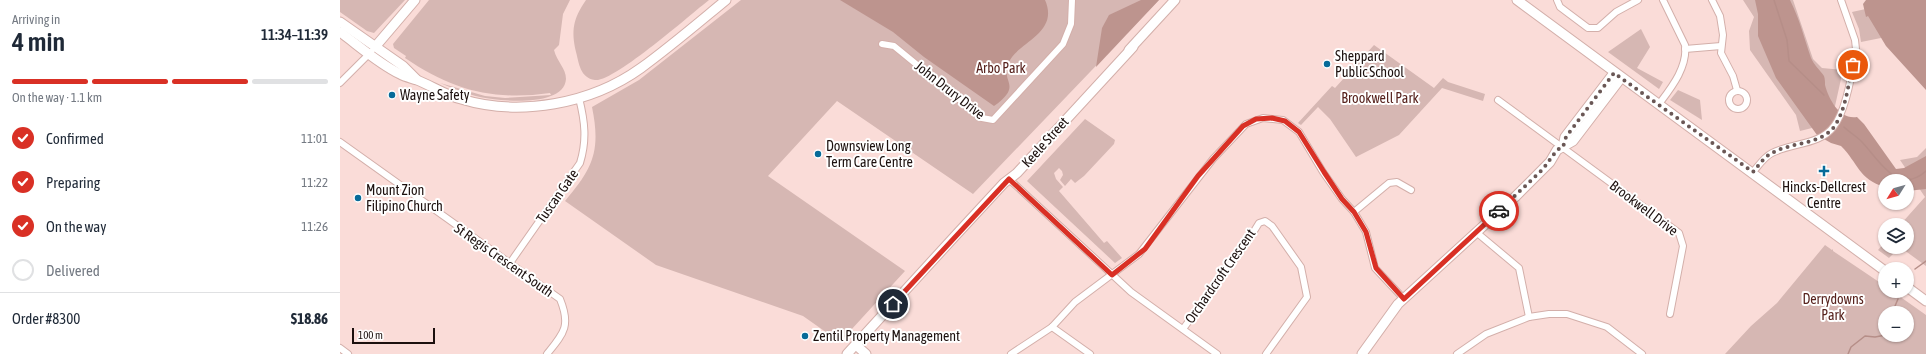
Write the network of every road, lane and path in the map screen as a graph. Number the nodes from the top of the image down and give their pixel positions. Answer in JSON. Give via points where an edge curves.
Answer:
{"nodes":[{"id":1,"x":415,"y":0,"type":"edge"},
{"id":2,"x":726,"y":0,"type":"edge"},
{"id":3,"x":1072,"y":0,"type":"edge"},
{"id":4,"x":1175,"y":0,"type":"edge"},
{"id":5,"x":1517,"y":0,"type":"edge"},
{"id":6,"x":1557,"y":0,"type":"edge"},
{"id":7,"x":1638,"y":0,"type":"edge"},
{"id":8,"x":1664,"y":0,"type":"edge"},
{"id":9,"x":1712,"y":0,"type":"edge"},
{"id":10,"x":1841,"y":0,"type":"edge"},
{"id":11,"x":340,"y":22,"type":"edge"},
{"id":12,"x":340,"y":32,"type":"edge"},
{"id":13,"x":882,"y":44,"type":"dead end"},
{"id":14,"x":1721,"y":46,"type":"junction"},
{"id":15,"x":1685,"y":49,"type":"junction"},
{"id":16,"x":372,"y":50,"type":"junction"},
{"id":17,"x":1618,"y":75,"type":"junction"},
{"id":18,"x":340,"y":83,"type":"edge"},
{"id":19,"x":1737,"y":90,"type":"dead end"},
{"id":20,"x":578,"y":98,"type":"junction"},
{"id":21,"x":1498,"y":100,"type":"dead end"},
{"id":22,"x":1659,"y":104,"type":"junction"},
{"id":23,"x":340,"y":142,"type":"edge"},
{"id":24,"x":1563,"y":147,"type":"junction"},
{"id":25,"x":1753,"y":172,"type":"junction"},
{"id":26,"x":1009,"y":179,"type":"junction"},
{"id":27,"x":1411,"y":190,"type":"dead end"},
{"id":28,"x":1354,"y":212,"type":"junction"},
{"id":29,"x":1476,"y":232,"type":"junction"},
{"id":30,"x":510,"y":263,"type":"junction"},
{"id":31,"x":1878,"y":266,"type":"edge"},
{"id":32,"x":1112,"y":275,"type":"junction"},
{"id":33,"x":1914,"y":292,"type":"edge"},
{"id":34,"x":1404,"y":299,"type":"junction"},
{"id":35,"x":1926,"y":300,"type":"edge"},
{"id":36,"x":1670,"y":314,"type":"dead end"},
{"id":37,"x":1529,"y":317,"type":"junction"},
{"id":38,"x":1052,"y":327,"type":"junction"},
{"id":39,"x":1183,"y":329,"type":"junction"},
{"id":40,"x":856,"y":345,"type":"junction"},
{"id":41,"x":340,"y":348,"type":"edge"},
{"id":42,"x":348,"y":354,"type":"edge"},
{"id":43,"x":547,"y":354,"type":"edge"},
{"id":44,"x":847,"y":354,"type":"edge"},
{"id":45,"x":866,"y":354,"type":"edge"},
{"id":46,"x":1010,"y":354,"type":"edge"},
{"id":47,"x":1090,"y":354,"type":"edge"},
{"id":48,"x":1217,"y":354,"type":"edge"},
{"id":49,"x":1266,"y":354,"type":"edge"},
{"id":50,"x":1362,"y":354,"type":"edge"},
{"id":51,"x":1457,"y":354,"type":"edge"},
{"id":52,"x":1642,"y":354,"type":"edge"}],
"edges":[{"from":1,"to":16,"type":"main road"},
{"from":2,"to":20,"type":"main road","via":[[640,69]]},
{"from":3,"to":13,"type":"street","name":"John Drury Drive","via":[[1071,24],[1063,44],[993,120],[982,118],[894,46]]},
{"from":4,"to":26,"type":"main road","name":"Keele Street"},
{"from":5,"to":17,"type":"main road"},
{"from":6,"to":7,"type":"street","via":[[1560,7],[1588,28],[1594,29],[1600,27],[1616,12]]},
{"from":8,"to":15,"type":"street"},
{"from":9,"to":14,"type":"street","via":[[1720,16],[1723,35]]},
{"from":10,"to":25,"type":"street","via":[[1856,49],[1842,110],[1834,126],[1816,138],[1774,152],[1764,158]]},
{"from":11,"to":16,"type":"main road"},
{"from":12,"to":16,"type":"main road"},
{"from":14,"to":15,"type":"street"},
{"from":14,"to":19,"type":"street","via":[[1721,52],[1734,76]]},
{"from":15,"to":22,"type":"street","via":[[1680,70],[1670,90]]},
{"from":16,"to":18,"type":"street"},
{"from":16,"to":20,"type":"main road","via":[[403,66],[418,80],[437,91],[461,100],[512,107]]},
{"from":17,"to":22,"type":"main road"},
{"from":17,"to":24,"type":"main road","via":[[1566,137]]},
{"from":20,"to":30,"type":"street","name":"Tuscan Gate","via":[[586,134],[585,149],[580,163]]},
{"from":21,"to":24,"type":"street"},
{"from":22,"to":25,"type":"main road"},
{"from":23,"to":30,"type":"street","name":"St Regis Crescent South"},
{"from":24,"to":29,"type":"main road","via":[[1557,150],[1550,162],[1515,197]]},
{"from":24,"to":36,"type":"street","name":"Brookwell Drive","via":[[1682,237],[1683,249]]},
{"from":25,"to":31,"type":"main road"},
{"from":26,"to":32,"type":"street"},
{"from":26,"to":40,"type":"main road","name":"Keele Street"},
{"from":27,"to":28,"type":"street","via":[[1397,182],[1390,182]]},
{"from":28,"to":32,"type":"street","via":[[1329,180],[1299,132],[1281,120],[1270,117],[1259,119],[1246,124],[1236,134],[1198,176],[1145,249]]},
{"from":28,"to":34,"type":"street","via":[[1366,232],[1376,268]]},
{"from":29,"to":34,"type":"main road"},
{"from":29,"to":37,"type":"street","via":[[1519,268]]},
{"from":30,"to":43,"type":"street","name":"St Regis Crescent South","via":[[560,299],[564,308],[566,316],[561,336]]},
{"from":32,"to":38,"type":"street","via":[[1075,302]]},
{"from":32,"to":39,"type":"street","via":[[1141,301]]},
{"from":33,"to":35,"type":"main road"},
{"from":34,"to":50,"type":"main road"},
{"from":37,"to":51,"type":"street","via":[[1486,334]]},
{"from":37,"to":52,"type":"street","via":[[1567,314],[1592,321],[1607,327]]},
{"from":38,"to":46,"type":"street"},
{"from":38,"to":47,"type":"street"},
{"from":39,"to":48,"type":"street"},
{"from":39,"to":49,"type":"street","name":"Orchardcroft Crescent","via":[[1252,236],[1256,225],[1265,221],[1272,226],[1301,268],[1307,297]]},
{"from":40,"to":44,"type":"main road","name":"Keele Street"},
{"from":40,"to":45,"type":"main road"},
{"from":41,"to":42,"type":"street"}]}
